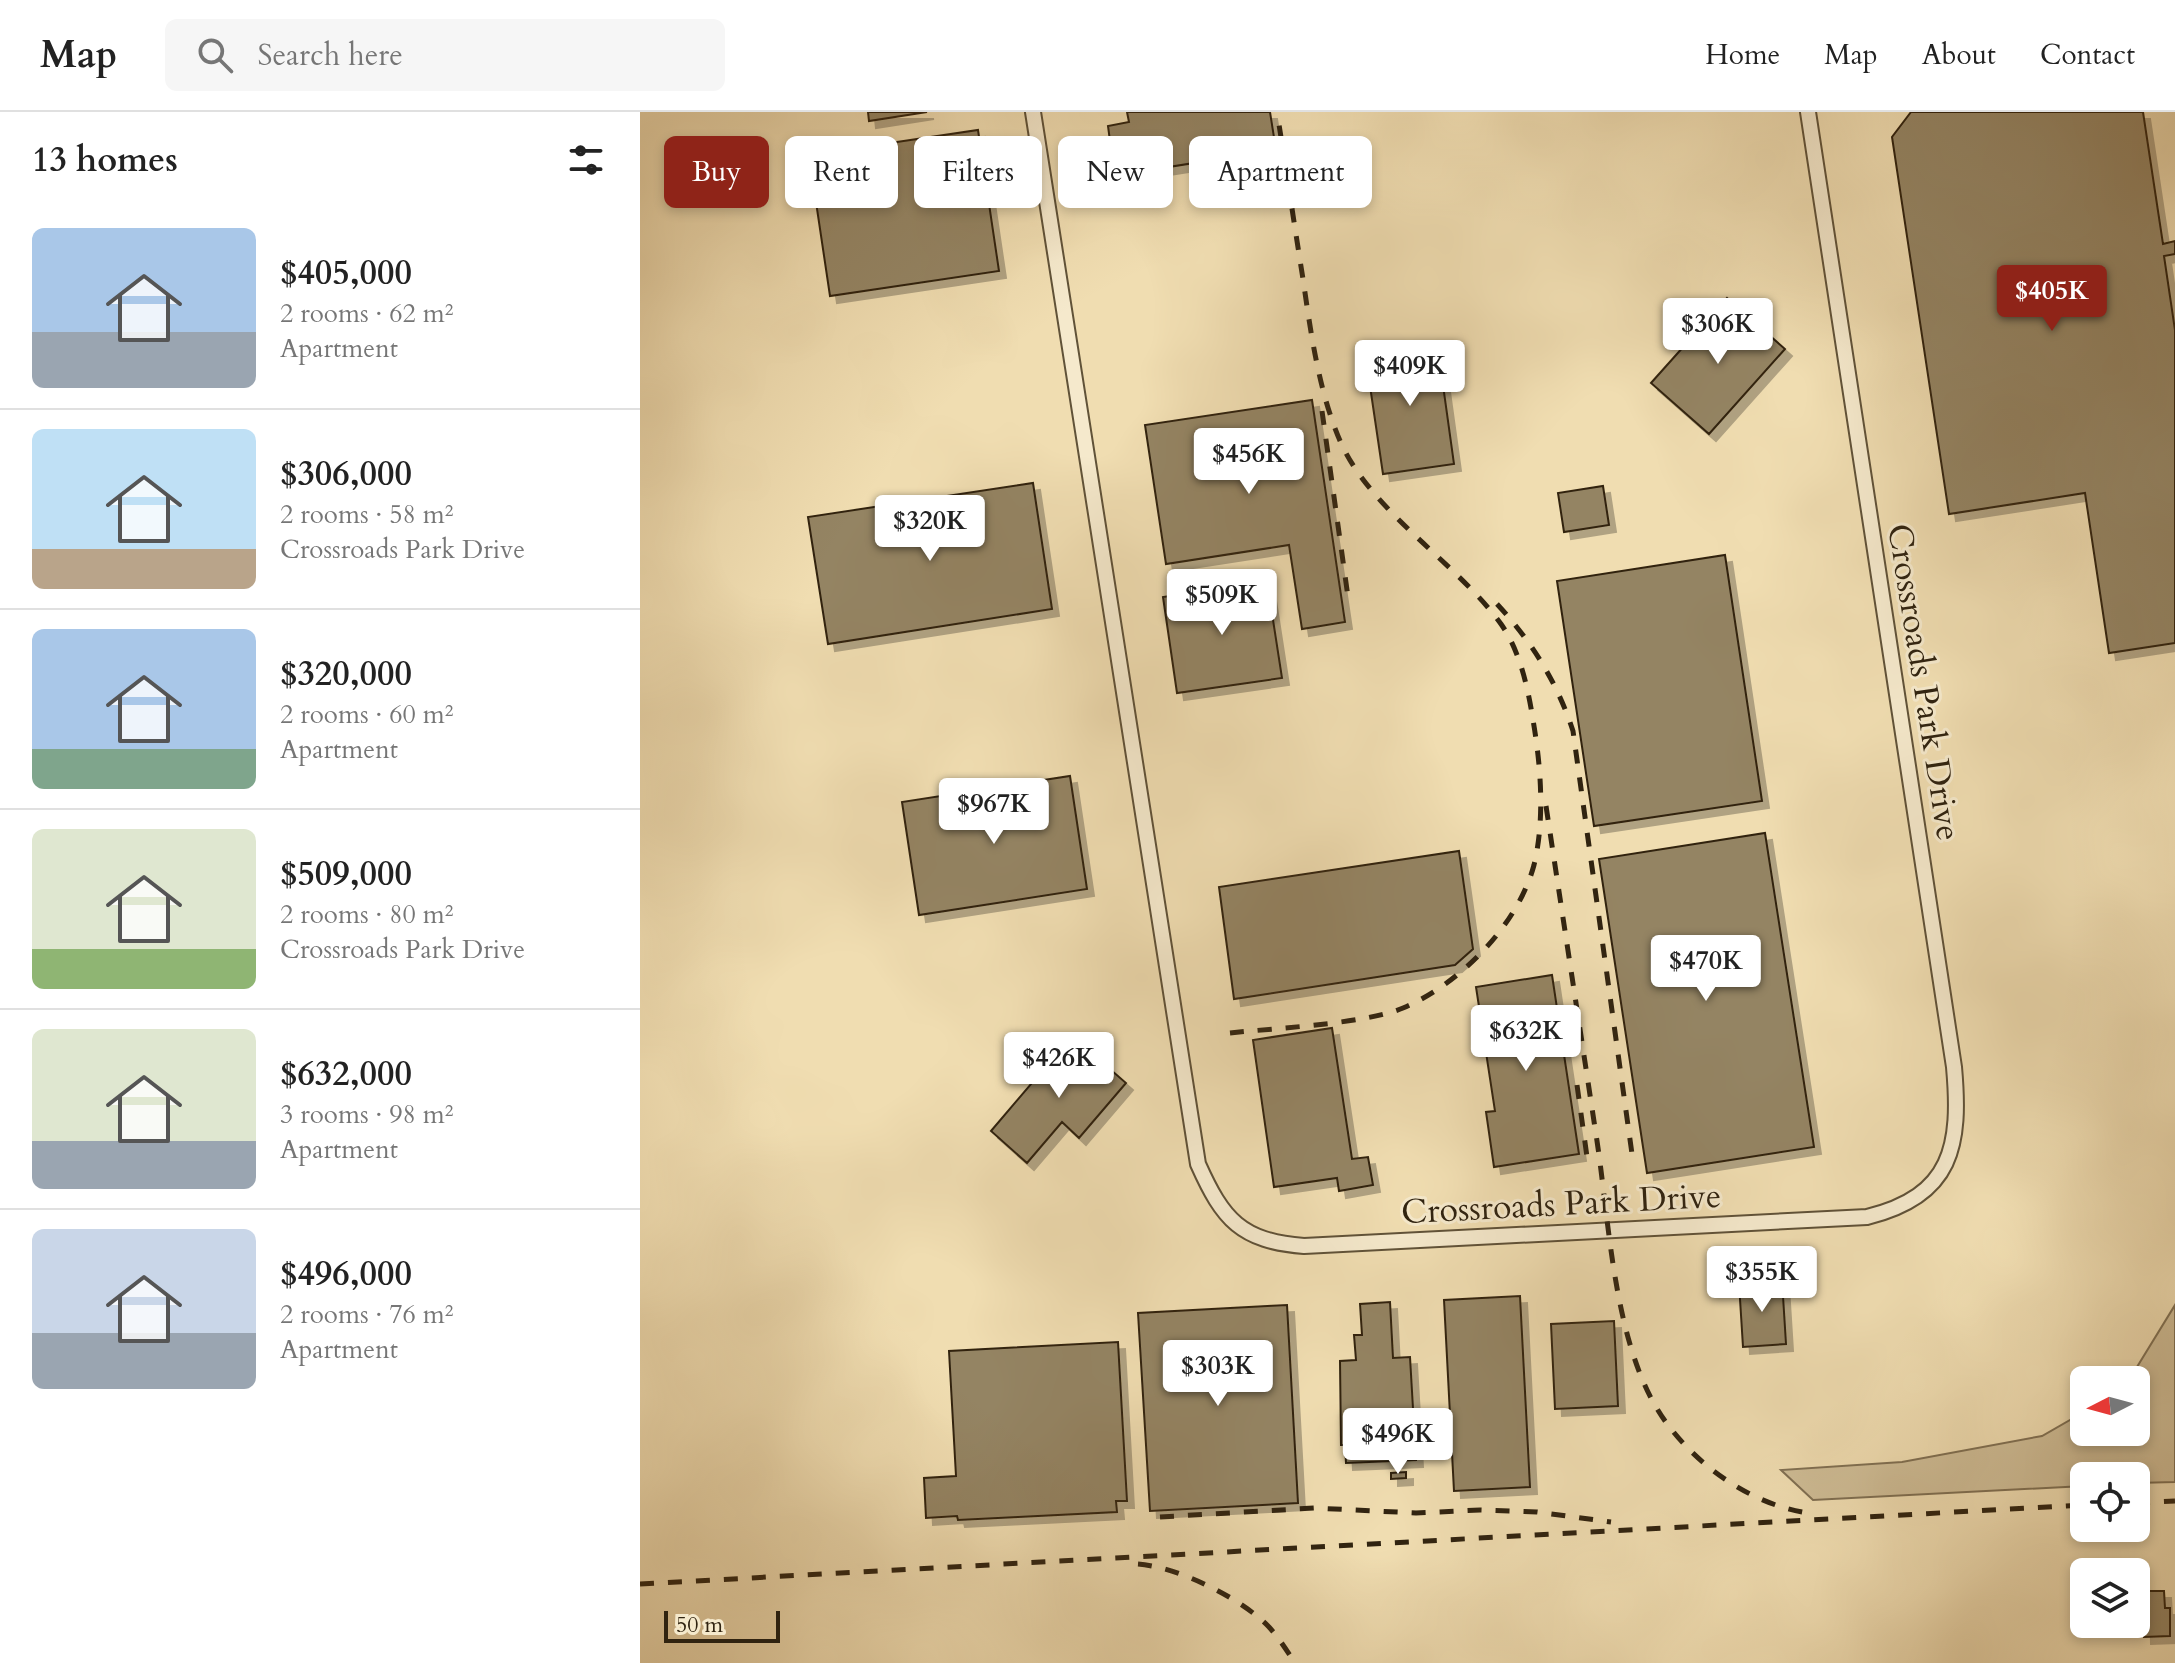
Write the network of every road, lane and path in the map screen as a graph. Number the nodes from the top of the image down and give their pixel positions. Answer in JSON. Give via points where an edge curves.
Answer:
{"nodes":[{"id":1,"x":1033,"y":112,"type":"edge"},
{"id":2,"x":1808,"y":112,"type":"edge"}],
"edges":[{"from":1,"to":2,"type":"street","name":"Crossroads Park Drive","via":[[1198,1164],[1227,1217],[1247,1233],[1273,1244],[1304,1246],[1867,1217],[1915,1199],[1941,1170],[1954,1145],[1954,1067]]}]}
